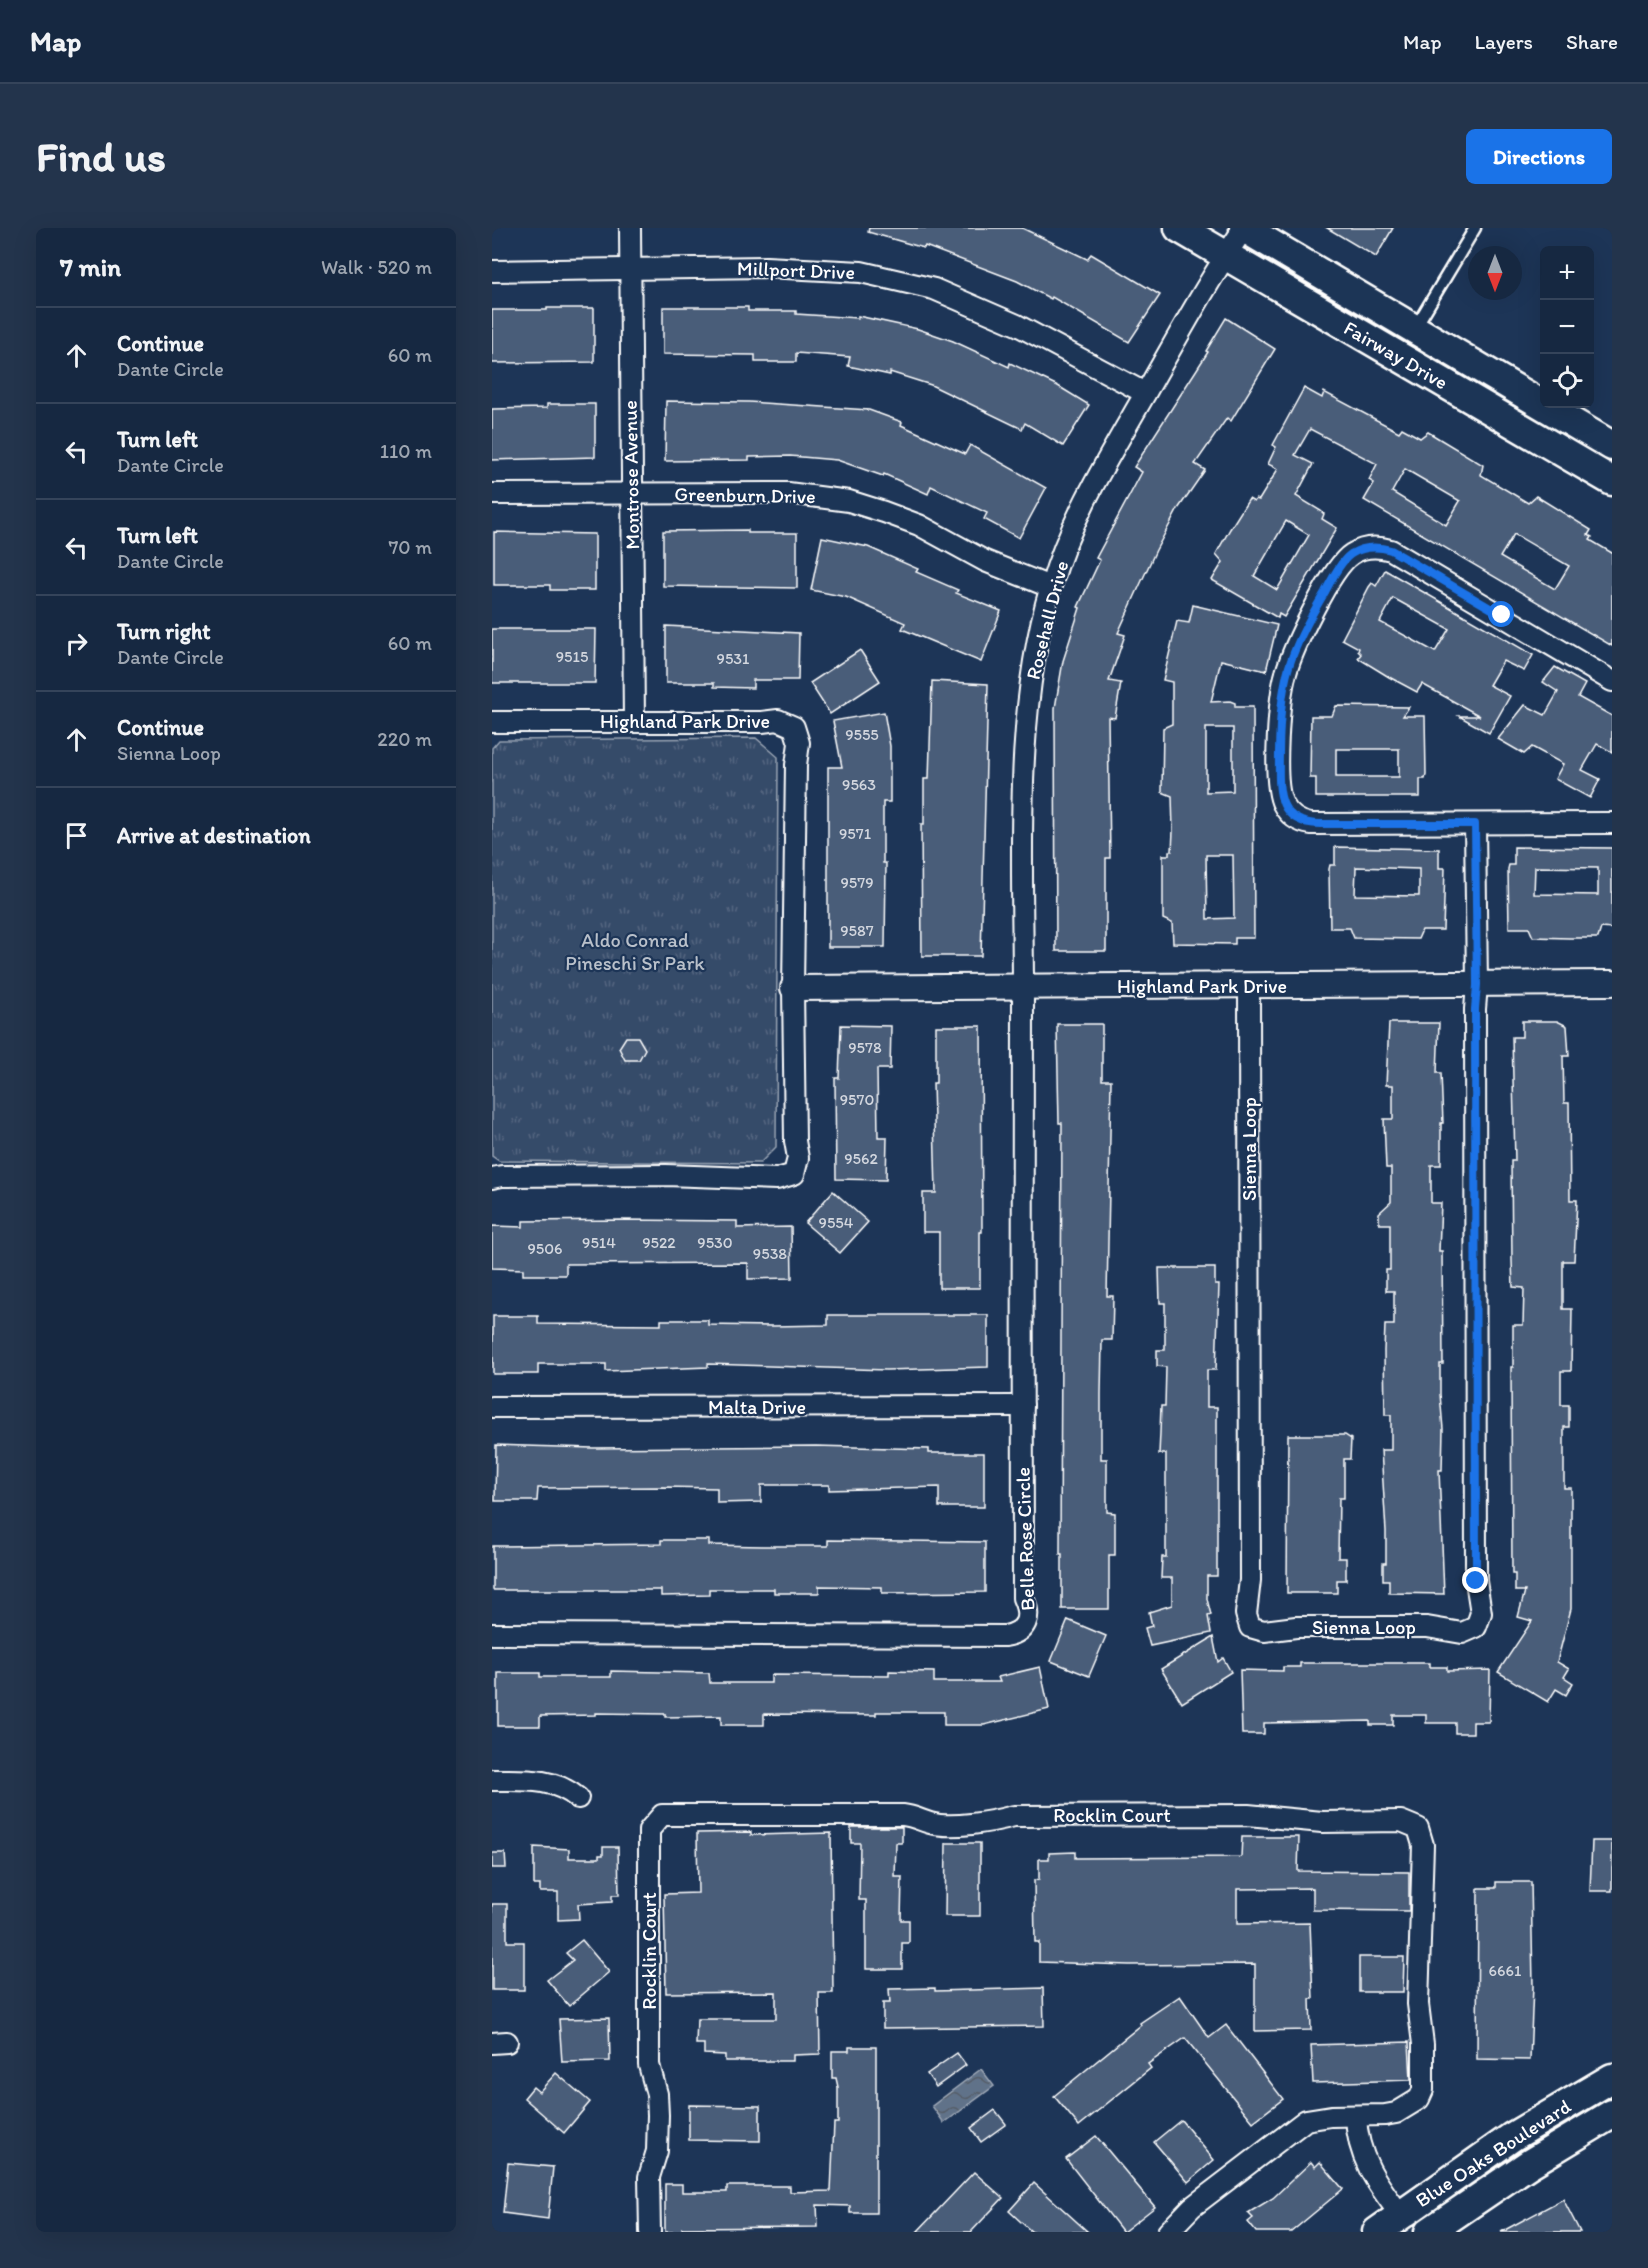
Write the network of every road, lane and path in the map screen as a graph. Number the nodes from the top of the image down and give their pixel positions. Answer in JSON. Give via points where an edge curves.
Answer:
{"nodes":[{"id":1,"x":630,"y":228,"type":"edge"},
{"id":2,"x":1179,"y":228,"type":"edge"},
{"id":3,"x":1244,"y":228,"type":"edge"},
{"id":4,"x":1475,"y":228,"type":"edge"},
{"id":5,"x":1225,"y":255,"type":"junction"},
{"id":6,"x":629,"y":269,"type":"junction"},
{"id":7,"x":492,"y":271,"type":"edge"},
{"id":8,"x":1415,"y":328,"type":"junction"},
{"id":9,"x":1145,"y":393,"type":"junction"},
{"id":10,"x":1505,"y":418,"type":"junction"},
{"id":11,"x":1612,"y":446,"type":"edge"},
{"id":12,"x":1612,"y":463,"type":"edge"},
{"id":13,"x":1612,"y":481,"type":"edge"},
{"id":14,"x":492,"y":494,"type":"edge"},
{"id":15,"x":630,"y":494,"type":"junction"},
{"id":16,"x":1050,"y":587,"type":"junction"},
{"id":17,"x":1612,"y":681,"type":"edge"},
{"id":18,"x":492,"y":722,"type":"edge"},
{"id":19,"x":633,"y":722,"type":"junction"},
{"id":20,"x":1475,"y":824,"type":"junction"},
{"id":21,"x":1612,"y":824,"type":"edge"},
{"id":22,"x":1612,"y":983,"type":"edge"},
{"id":23,"x":1477,"y":985,"type":"junction"},
{"id":24,"x":1249,"y":986,"type":"junction"},
{"id":25,"x":1023,"y":987,"type":"junction"},
{"id":26,"x":793,"y":988,"type":"junction"},
{"id":27,"x":492,"y":1178,"type":"edge"},
{"id":28,"x":1023,"y":1406,"type":"junction"},
{"id":29,"x":492,"y":1407,"type":"edge"},
{"id":30,"x":492,"y":1634,"type":"edge"},
{"id":31,"x":492,"y":1780,"type":"edge"},
{"id":32,"x":578,"y":1798,"type":"dead end"},
{"id":33,"x":1612,"y":2078,"type":"edge"},
{"id":34,"x":1612,"y":2114,"type":"edge"},
{"id":35,"x":1356,"y":2116,"type":"junction"},
{"id":36,"x":1400,"y":2214,"type":"junction"},
{"id":37,"x":650,"y":2232,"type":"edge"},
{"id":38,"x":1168,"y":2232,"type":"edge"},
{"id":39,"x":1377,"y":2232,"type":"edge"},
{"id":40,"x":1429,"y":2232,"type":"edge"}],
"edges":[{"from":1,"to":6,"type":"street","name":"Montrose Avenue"},
{"from":2,"to":5,"type":"main road","name":"Fairway Drive"},
{"from":3,"to":5,"type":"street","name":"Rosehall Drive"},
{"from":3,"to":8,"type":"main road","name":"Fairway Drive"},
{"from":4,"to":8,"type":"lane"},
{"from":5,"to":9,"type":"street","name":"Rosehall Drive"},
{"from":5,"to":10,"type":"main road","name":"Fairway Drive"},
{"from":6,"to":7,"type":"street","name":"Millport Drive"},
{"from":6,"to":9,"type":"street","name":"Millport Drive","via":[[817,268],[861,272],[924,287],[1017,325]]},
{"from":6,"to":15,"type":"street","name":"Montrose Avenue"},
{"from":8,"to":11,"type":"main road","name":"Fairway Drive"},
{"from":9,"to":16,"type":"street","name":"Rosehall Drive","via":[[1096,479]]},
{"from":10,"to":12,"type":"main road","via":[[1575,442]]},
{"from":10,"to":13,"type":"main road","name":"Fairway Drive"},
{"from":14,"to":15,"type":"street","name":"Greenburn Drive"},
{"from":15,"to":16,"type":"street","name":"Greenburn Drive","via":[[788,493],[849,501],[919,525],[984,561]]},
{"from":15,"to":19,"type":"street","name":"Montrose Avenue"},
{"from":16,"to":25,"type":"street","name":"Rosehall Drive","via":[[1025,724]]},
{"from":17,"to":20,"type":"street","via":[[1391,550],[1370,547],[1350,555],[1298,640],[1285,673],[1279,713],[1282,803],[1295,818],[1311,824]]},
{"from":18,"to":19,"type":"street","name":"Highland Park Drive"},
{"from":19,"to":26,"type":"street","name":"Highland Park Drive","via":[[778,720],[794,727],[799,743]]},
{"from":20,"to":21,"type":"street"},
{"from":20,"to":23,"type":"street"},
{"from":22,"to":23,"type":"street","name":"Highland Park Drive"},
{"from":23,"to":24,"type":"street","name":"Highland Park Drive"},
{"from":23,"to":24,"type":"street","name":"Sienna Loop","via":[[1476,1581],[1481,1614],[1476,1627],[1462,1633],[1427,1627],[1296,1627],[1264,1631],[1250,1627],[1246,1614],[1250,1580]]},
{"from":24,"to":25,"type":"street","name":"Highland Park Drive"},
{"from":25,"to":26,"type":"street","name":"Highland Park Drive"},
{"from":25,"to":28,"type":"street","name":"Belle Rose Circle"},
{"from":26,"to":27,"type":"street","name":"Highland Park Drive","via":[[798,1158],[794,1174],[777,1179],[666,1175]]},
{"from":28,"to":29,"type":"street","name":"Malta Drive"},
{"from":28,"to":30,"type":"street","name":"Belle Rose Circle","via":[[1023,1598],[1028,1614],[1027,1623],[1014,1634]]},
{"from":31,"to":32,"type":"street","via":[[551,1782]]},
{"from":33,"to":36,"type":"main road","name":"Blue Oaks Boulevard","via":[[1512,2137]]},
{"from":34,"to":40,"type":"main road","name":"Blue Oaks Boulevard"},
{"from":35,"to":36,"type":"street","via":[[1362,2158]]},
{"from":35,"to":37,"type":"street","name":"Rocklin Court","via":[[1396,2113],[1419,2099],[1423,2090],[1418,2004],[1422,1845],[1418,1828],[1401,1821],[1322,1822],[1248,1815],[1014,1816],[986,1823],[931,1823],[903,1815],[662,1815],[650,1830],[650,2065],[658,2115],[657,2151],[650,2177]]},
{"from":35,"to":38,"type":"street","name":"Rocklin Court","via":[[1305,2120],[1192,2207]]},
{"from":36,"to":39,"type":"main road","name":"Blue Oaks Boulevard"}]}
